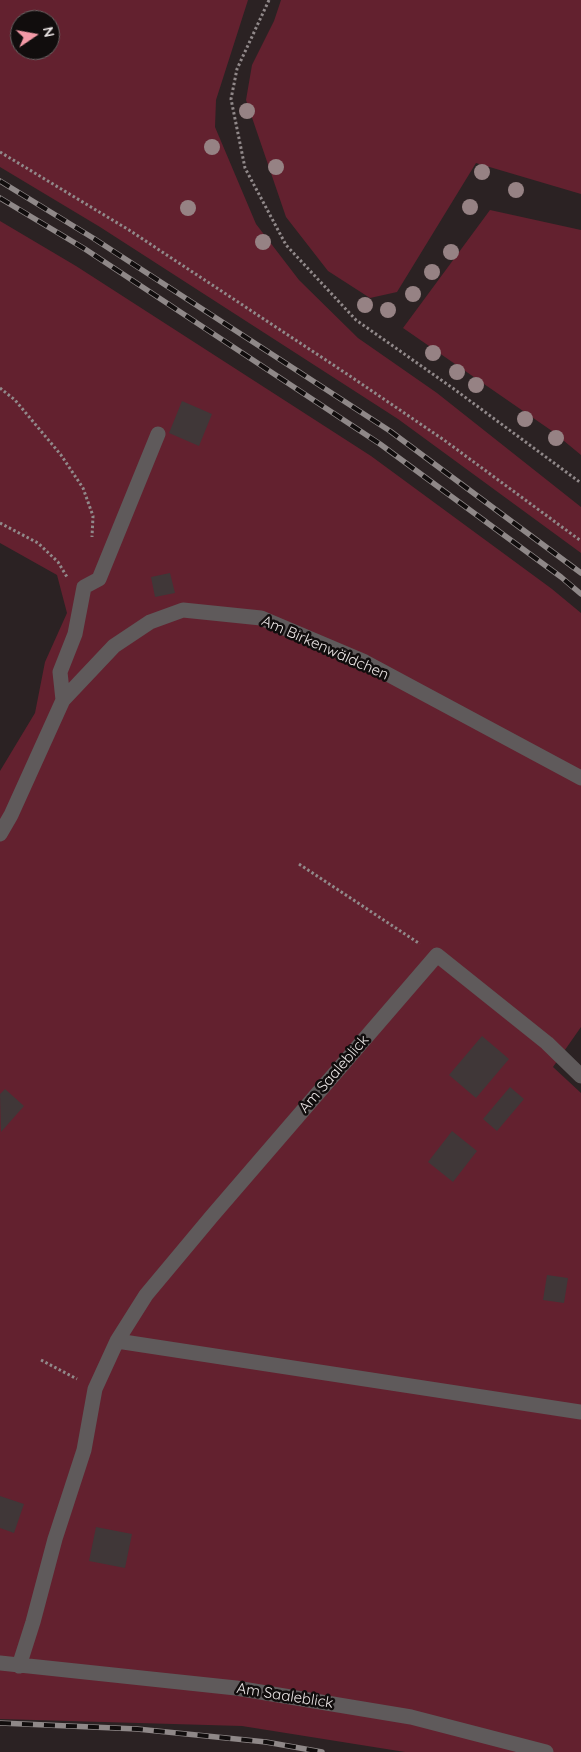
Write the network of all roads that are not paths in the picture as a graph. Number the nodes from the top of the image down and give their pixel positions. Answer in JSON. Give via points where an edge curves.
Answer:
{"nodes":[{"id":1,"x":158,"y":434,"type":"dead end"},
{"id":2,"x":63,"y":700,"type":"junction"},
{"id":3,"x":581,"y":778,"type":"edge"},
{"id":4,"x":0,"y":834,"type":"edge"},
{"id":5,"x":581,"y":1076,"type":"edge"},
{"id":6,"x":117,"y":1342,"type":"junction"},
{"id":7,"x":581,"y":1412,"type":"edge"},
{"id":8,"x":0,"y":1663,"type":"edge"},
{"id":9,"x":19,"y":1666,"type":"junction"},
{"id":10,"x":546,"y":1752,"type":"edge"}],
"edges":[{"from":1,"to":2,"type":"street","via":[[98,579],[83,594],[75,634],[60,672]]},
{"from":2,"to":3,"type":"street","name":"Am Birkenwäldchen","via":[[114,646],[150,622],[183,610],[261,618],[365,662]]},
{"from":2,"to":4,"type":"street","name":"Am Birkenwäldchen"},
{"from":5,"to":6,"type":"street","name":"Am Saaleblick","via":[[547,1043],[437,955],[146,1295]]},
{"from":6,"to":7,"type":"street"},
{"from":6,"to":9,"type":"street","name":"Am Saaleblick","via":[[95,1389],[84,1450]]},
{"from":8,"to":9,"type":"street","name":"Am Saaleblick"},
{"from":9,"to":10,"type":"street","name":"Am Saaleblick","via":[[236,1688],[411,1717]]}]}
